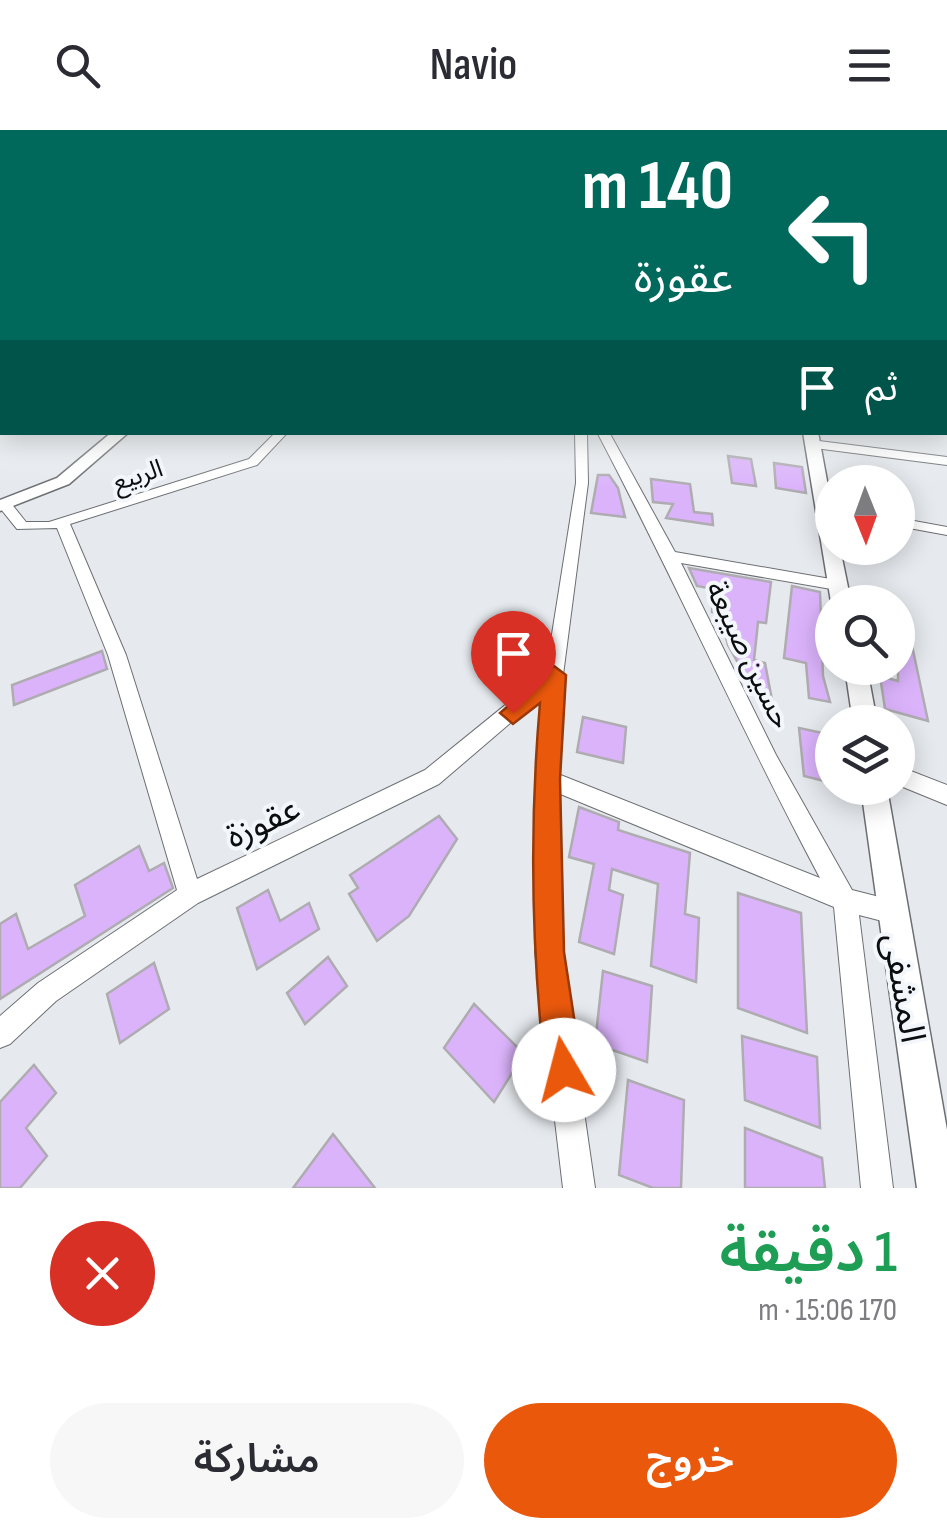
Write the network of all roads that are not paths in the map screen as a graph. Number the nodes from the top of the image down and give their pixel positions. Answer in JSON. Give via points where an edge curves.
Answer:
{"nodes":[{"id":1,"x":118,"y":435,"type":"edge"},
{"id":2,"x":279,"y":435,"type":"edge"},
{"id":3,"x":581,"y":435,"type":"edge"},
{"id":4,"x":605,"y":435,"type":"edge"},
{"id":5,"x":811,"y":438,"type":"edge"},
{"id":6,"x":947,"y":462,"type":"edge"},
{"id":7,"x":818,"y":465,"type":"edge"},
{"id":8,"x":2,"y":506,"type":"edge"},
{"id":9,"x":62,"y":522,"type":"junction"},
{"id":10,"x":915,"y":525,"type":"edge"},
{"id":11,"x":947,"y":531,"type":"edge"},
{"id":12,"x":670,"y":556,"type":"junction"},
{"id":13,"x":815,"y":589,"type":"edge"},
{"id":14,"x":554,"y":675,"type":"junction"},
{"id":15,"x":547,"y":779,"type":"junction"},
{"id":16,"x":915,"y":783,"type":"edge"},
{"id":17,"x":943,"y":795,"type":"edge"},
{"id":18,"x":876,"y":805,"type":"edge"},
{"id":19,"x":190,"y":895,"type":"junction"},
{"id":20,"x":844,"y":900,"type":"junction"},
{"id":21,"x":890,"y":911,"type":"junction"},
{"id":22,"x":0,"y":1034,"type":"edge"},
{"id":23,"x":933,"y":1089,"type":"edge"},
{"id":24,"x":579,"y":1188,"type":"edge"},
{"id":25,"x":877,"y":1188,"type":"edge"},
{"id":26,"x":936,"y":1188,"type":"edge"}],
"edges":[{"from":1,"to":8,"type":"street","via":[[63,481]]},
{"from":2,"to":9,"type":"street","name":"الربيع","via":[[253,462]]},
{"from":3,"to":14,"type":"street","via":[[582,483]]},
{"from":4,"to":12,"type":"street","name":"حسين صيبعة"},
{"from":5,"to":6,"type":"street"},
{"from":5,"to":7,"type":"street"},
{"from":8,"to":9,"type":"street","name":"الربيع","via":[[22,526]]},
{"from":9,"to":19,"type":"street","via":[[117,655]]},
{"from":10,"to":11,"type":"street"},
{"from":12,"to":13,"type":"street"},
{"from":12,"to":20,"type":"street","name":"حسين صيبعة"},
{"from":14,"to":15,"type":"street"},
{"from":14,"to":19,"type":"street","name":"عقوزة","via":[[432,778]]},
{"from":15,"to":20,"type":"street"},
{"from":15,"to":24,"type":"street","via":[[548,952]]},
{"from":16,"to":17,"type":"street"},
{"from":18,"to":21,"type":"street","name":"المشفى"},
{"from":19,"to":22,"type":"street","name":"عقوزة","via":[[47,992]]},
{"from":20,"to":21,"type":"street"},
{"from":20,"to":25,"type":"street"},
{"from":21,"to":23,"type":"street","name":"المشفى"},
{"from":23,"to":26,"type":"street","name":"المشفى"}]}
